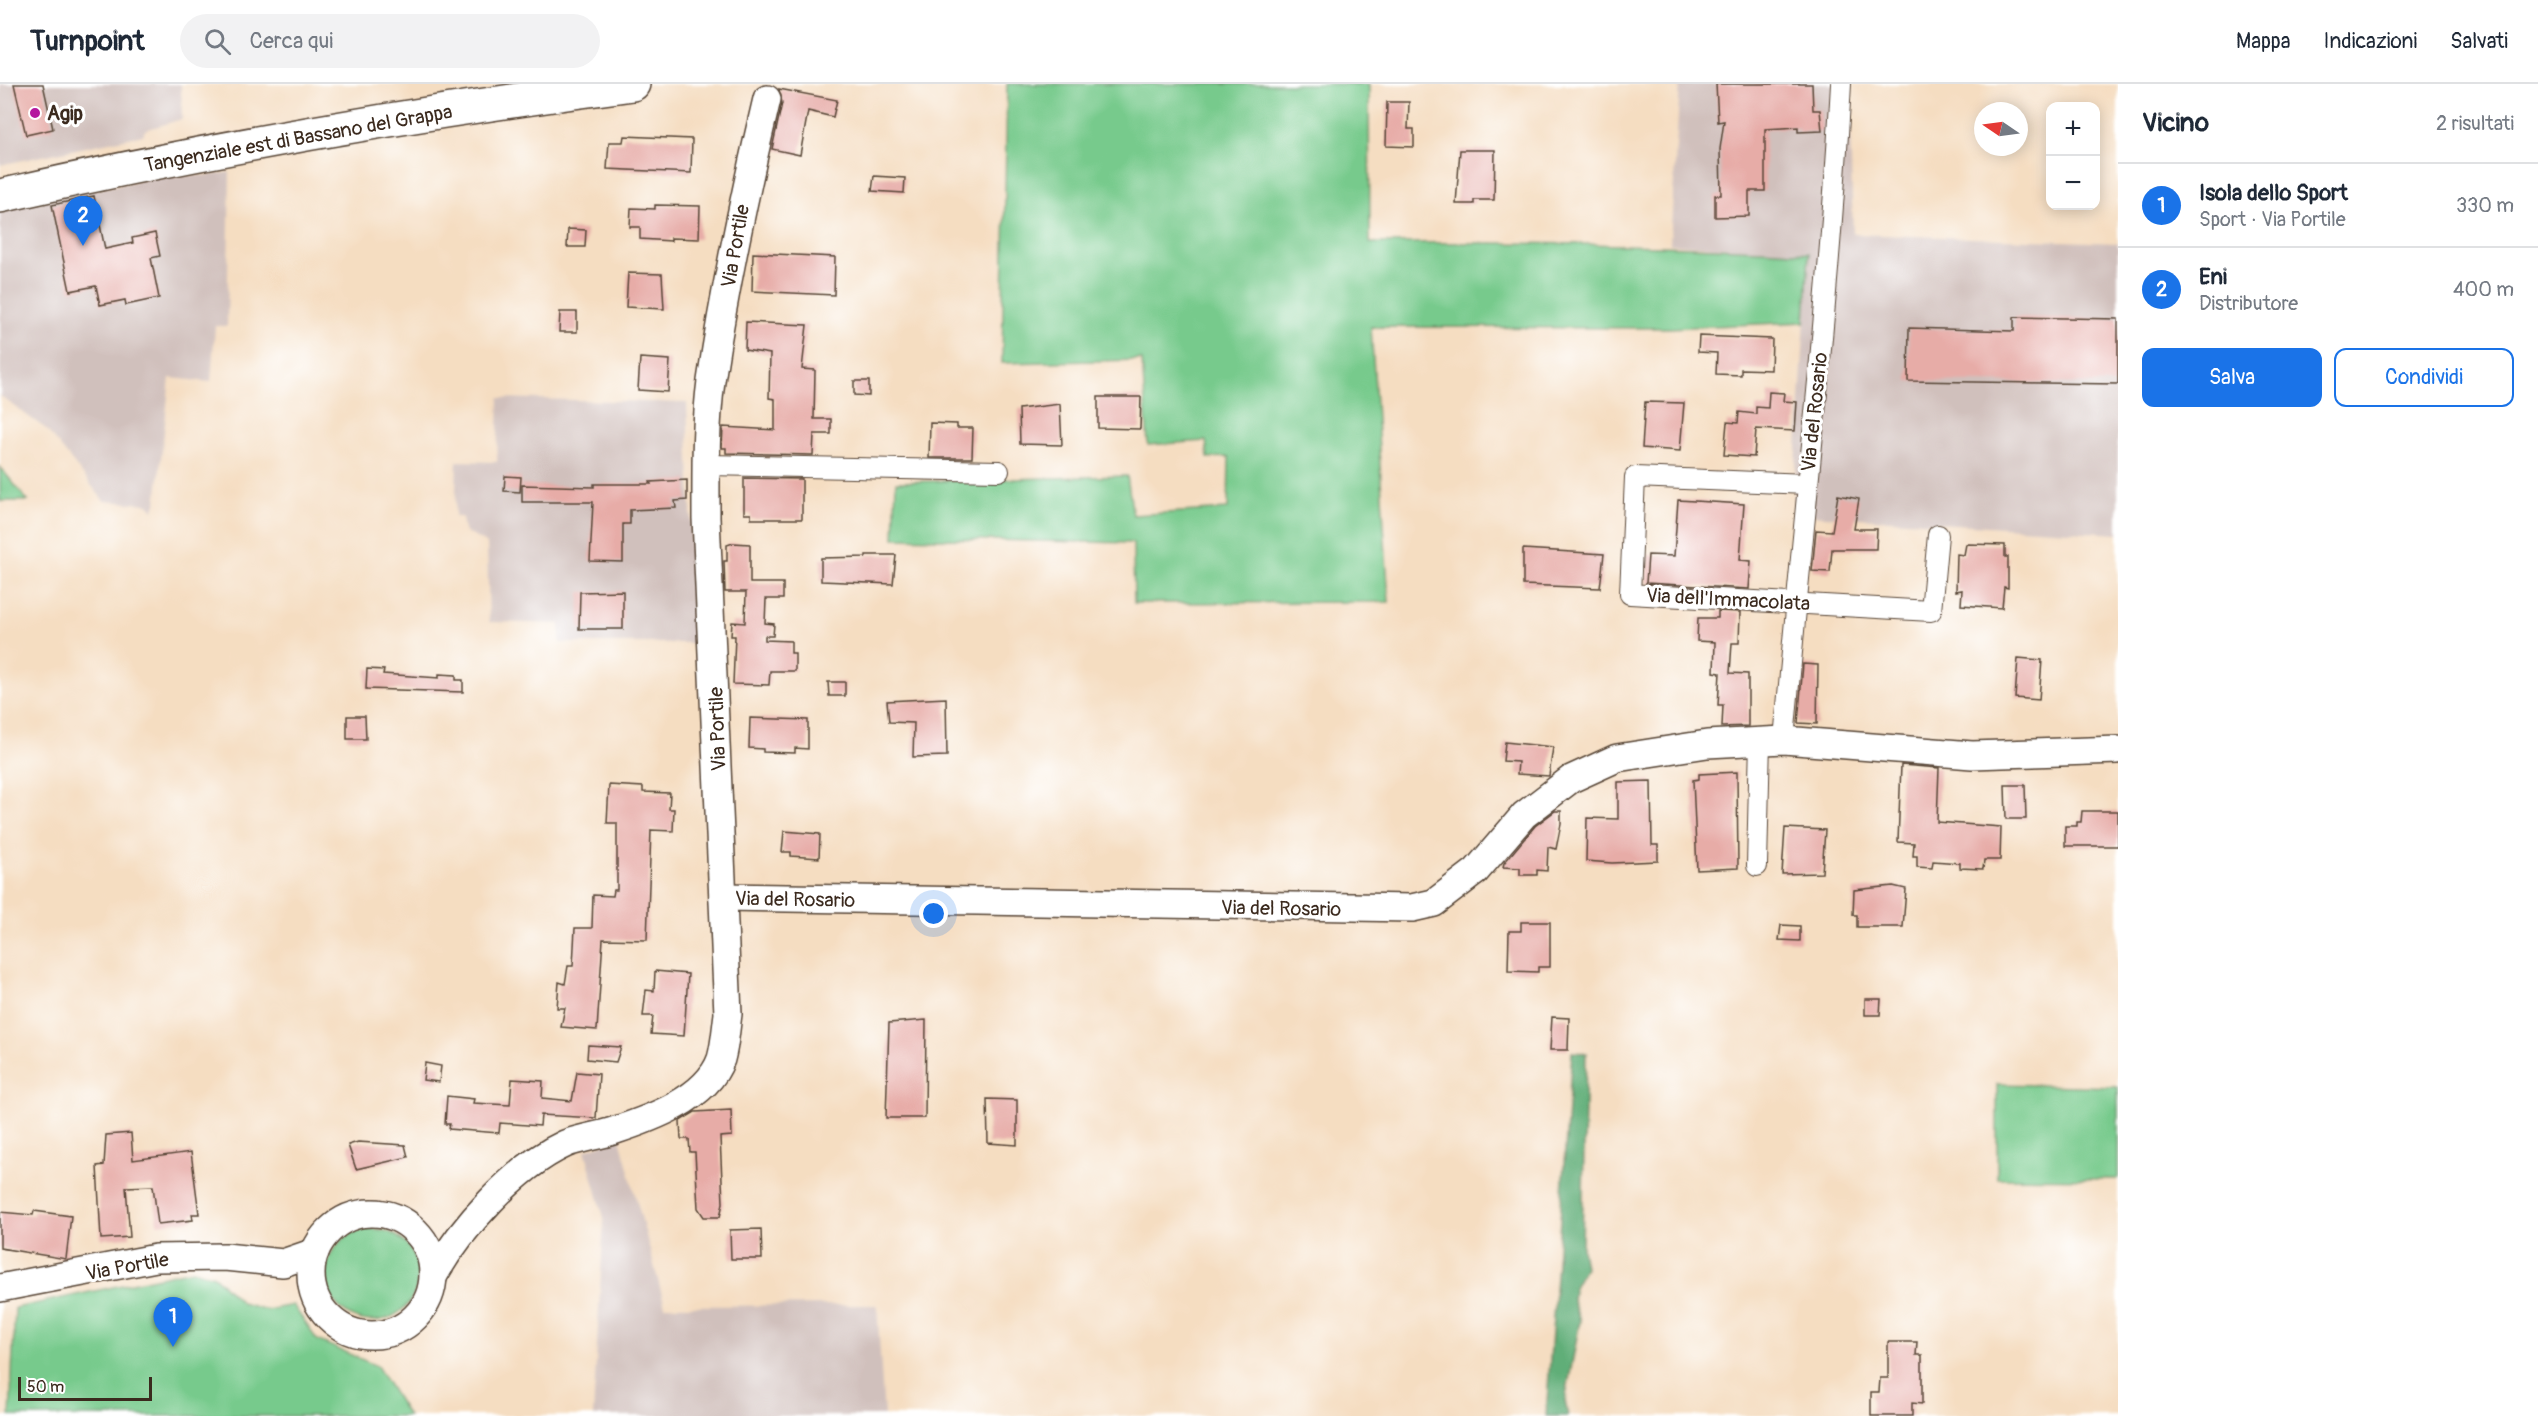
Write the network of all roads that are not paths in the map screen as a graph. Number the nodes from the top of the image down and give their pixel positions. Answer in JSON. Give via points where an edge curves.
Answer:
{"nodes":[{"id":1,"x":476,"y":84,"type":"edge"},
{"id":2,"x":633,"y":84,"type":"edge"},
{"id":3,"x":1841,"y":84,"type":"edge"},
{"id":4,"x":767,"y":99,"type":"dead end"},
{"id":5,"x":0,"y":173,"type":"edge"},
{"id":6,"x":0,"y":196,"type":"edge"},
{"id":7,"x":707,"y":465,"type":"junction"},
{"id":8,"x":999,"y":471,"type":"dead end"},
{"id":9,"x":1806,"y":484,"type":"junction"},
{"id":10,"x":1938,"y":535,"type":"dead end"},
{"id":11,"x":1796,"y":602,"type":"junction"},
{"id":12,"x":1772,"y":740,"type":"junction"},
{"id":13,"x":2118,"y":750,"type":"edge"},
{"id":14,"x":1757,"y":866,"type":"dead end"},
{"id":15,"x":723,"y":897,"type":"junction"},
{"id":16,"x":472,"y":1223,"type":"junction"},
{"id":17,"x":416,"y":1231,"type":"junction"},
{"id":18,"x":315,"y":1252,"type":"junction"},
{"id":19,"x":254,"y":1262,"type":"junction"},
{"id":20,"x":434,"y":1275,"type":"junction"},
{"id":21,"x":0,"y":1288,"type":"edge"},
{"id":22,"x":314,"y":1293,"type":"junction"}],
"edges":[{"from":1,"to":5,"type":"highway","name":"Tangenziale est di Bassano del Grappa","via":[[152,140]]},
{"from":2,"to":6,"type":"highway","name":"Tangenziale est di Bassano del Grappa","via":[[384,121]]},
{"from":3,"to":9,"type":"street","name":"Via del Rosario","via":[[1833,232]]},
{"from":4,"to":7,"type":"street","name":"Via Portile","via":[[745,191],[711,382]]},
{"from":7,"to":8,"type":"street"},
{"from":7,"to":15,"type":"street","name":"Via Portile"},
{"from":9,"to":11,"type":"street","name":"Via del Rosario"},
{"from":9,"to":11,"type":"street","name":"Via dell'Immacolata","via":[[1635,477],[1630,594]]},
{"from":10,"to":11,"type":"street","name":"Via dell'Immacolata","via":[[1931,611]]},
{"from":11,"to":12,"type":"street","name":"Via del Rosario"},
{"from":12,"to":13,"type":"street","name":"Via del Rosario","via":[[1972,755]]},
{"from":12,"to":14,"type":"street"},
{"from":12,"to":15,"type":"street","name":"Via del Rosario","via":[[1707,744],[1617,758],[1571,779],[1524,815],[1476,871],[1434,903],[1412,908]]},
{"from":15,"to":16,"type":"street","name":"Via Portile","via":[[728,1014],[721,1059],[712,1075],[665,1110],[566,1144],[539,1160],[506,1186]]},
{"from":16,"to":17,"type":"street","name":"Via Portile","via":[[454,1234],[434,1236]]},
{"from":16,"to":20,"type":"street","name":"Via Portile"},
{"from":17,"to":18,"type":"street","via":[[390,1215],[351,1216],[334,1226]]},
{"from":17,"to":20,"type":"street","via":[[431,1256]]},
{"from":18,"to":19,"type":"street","name":"Via Portile","via":[[283,1263]]},
{"from":18,"to":22,"type":"street","via":[[311,1269]]},
{"from":19,"to":21,"type":"street","name":"Via Portile","via":[[214,1256],[156,1258]]},
{"from":19,"to":22,"type":"street","name":"Via Portile","via":[[283,1272]]},
{"from":20,"to":22,"type":"street","via":[[420,1312],[405,1326],[387,1333],[362,1334],[339,1325],[327,1315]]}]}
